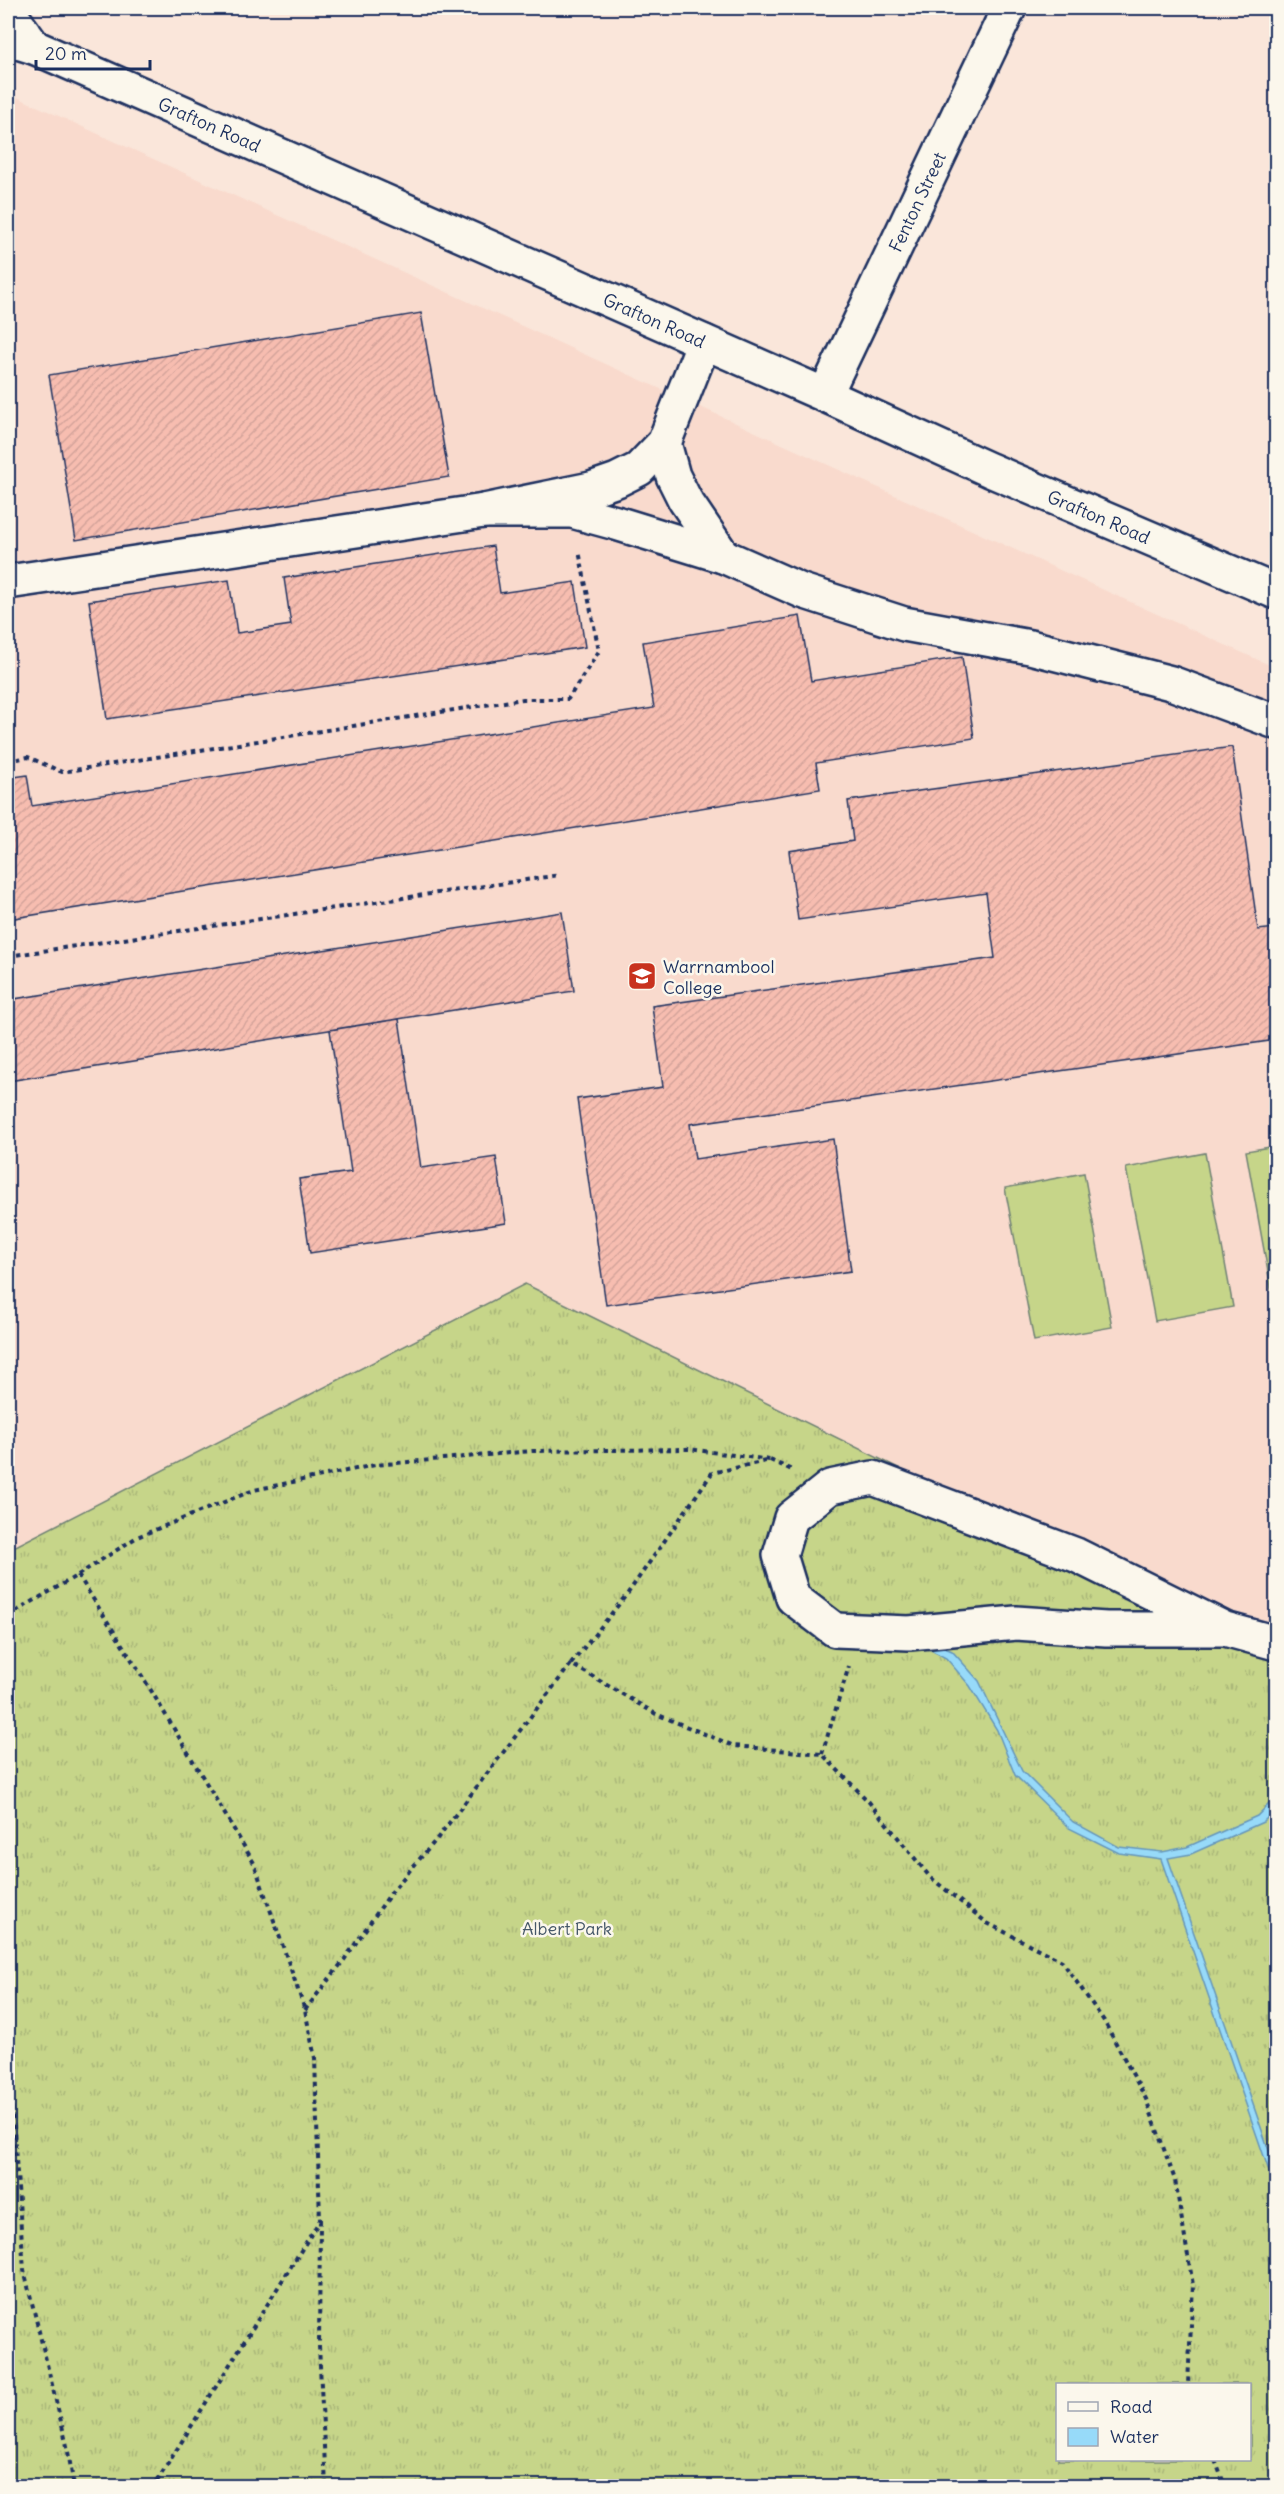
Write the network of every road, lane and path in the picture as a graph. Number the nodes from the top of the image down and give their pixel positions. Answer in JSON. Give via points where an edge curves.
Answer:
{"nodes":[{"id":1,"x":1009,"y":8,"type":"edge"},
{"id":2,"x":8,"y":11,"type":"edge"},
{"id":3,"x":20,"y":43,"type":"edge"},
{"id":4,"x":704,"y":342,"type":"junction"},
{"id":5,"x":825,"y":395,"type":"junction"},
{"id":6,"x":664,"y":443,"type":"junction"},
{"id":7,"x":484,"y":511,"type":"junction"},
{"id":8,"x":577,"y":542,"type":"dead end"},
{"id":9,"x":723,"y":556,"type":"junction"},
{"id":10,"x":8,"y":582,"type":"edge"},
{"id":11,"x":1276,"y":592,"type":"edge"},
{"id":12,"x":1276,"y":722,"type":"edge"},
{"id":13,"x":8,"y":760,"type":"edge"},
{"id":14,"x":560,"y":875,"type":"dead end"},
{"id":15,"x":8,"y":956,"type":"edge"},
{"id":16,"x":770,"y":1460,"type":"junction"},
{"id":17,"x":830,"y":1487,"type":"junction"},
{"id":18,"x":78,"y":1575,"type":"junction"},
{"id":19,"x":8,"y":1616,"type":"edge"},
{"id":20,"x":1226,"y":1629,"type":"junction"},
{"id":21,"x":859,"y":1631,"type":"junction"},
{"id":22,"x":1276,"y":1643,"type":"edge"},
{"id":23,"x":571,"y":1664,"type":"junction"},
{"id":24,"x":822,"y":1754,"type":"junction"},
{"id":25,"x":305,"y":2010,"type":"junction"},
{"id":26,"x":8,"y":2098,"type":"edge"},
{"id":27,"x":320,"y":2220,"type":"junction"},
{"id":28,"x":1188,"y":2383,"type":"edge"},
{"id":29,"x":1215,"y":2461,"type":"edge"},
{"id":30,"x":74,"y":2487,"type":"edge"},
{"id":31,"x":154,"y":2487,"type":"edge"},
{"id":32,"x":326,"y":2487,"type":"edge"},
{"id":33,"x":1225,"y":2487,"type":"edge"}],
"edges":[{"from":1,"to":5,"type":"street","name":"Fenton Street"},
{"from":2,"to":3,"type":"street","name":"Grafton Road"},
{"from":3,"to":4,"type":"street","name":"Grafton Road"},
{"from":4,"to":5,"type":"street","name":"Grafton Road"},
{"from":4,"to":6,"type":"street"},
{"from":5,"to":11,"type":"street","name":"Grafton Road"},
{"from":6,"to":7,"type":"street","via":[[639,469],[617,480]]},
{"from":6,"to":9,"type":"street","via":[[685,500]]},
{"from":7,"to":9,"type":"street","via":[[572,511]]},
{"from":7,"to":10,"type":"street"},
{"from":8,"to":13,"type":"path","via":[[599,651],[568,699],[523,699],[62,772],[28,757]]},
{"from":9,"to":12,"type":"street","via":[[802,591],[904,624],[1030,647],[1171,683]]},
{"from":14,"to":15,"type":"path"},
{"from":16,"to":17,"type":"path"},
{"from":16,"to":18,"type":"path","via":[[689,1449],[577,1450],[375,1465],[254,1490],[137,1537]]},
{"from":16,"to":23,"type":"path","via":[[712,1473],[628,1593]]},
{"from":17,"to":20,"type":"street","via":[[873,1478],[1076,1555]]},
{"from":17,"to":21,"type":"street","via":[[791,1518],[780,1555],[793,1598],[835,1630]]},
{"from":18,"to":19,"type":"path"},
{"from":18,"to":25,"type":"path","via":[[254,1863]]},
{"from":20,"to":21,"type":"street","via":[[1106,1629],[1016,1623],[909,1633]]},
{"from":20,"to":22,"type":"street"},
{"from":21,"to":24,"type":"path"},
{"from":23,"to":24,"type":"path","via":[[656,1714],[734,1746]]},
{"from":23,"to":25,"type":"path","via":[[393,1890]]},
{"from":24,"to":28,"type":"path","via":[[930,1877],[987,1923],[1062,1961],[1104,2020],[1146,2099],[1175,2180],[1193,2285]]},
{"from":25,"to":27,"type":"path","via":[[315,2058]]},
{"from":26,"to":30,"type":"path","via":[[12,2104],[24,2270]]},
{"from":27,"to":31,"type":"path"},
{"from":27,"to":32,"type":"path","via":[[319,2346]]},
{"from":29,"to":33,"type":"path"}]}
